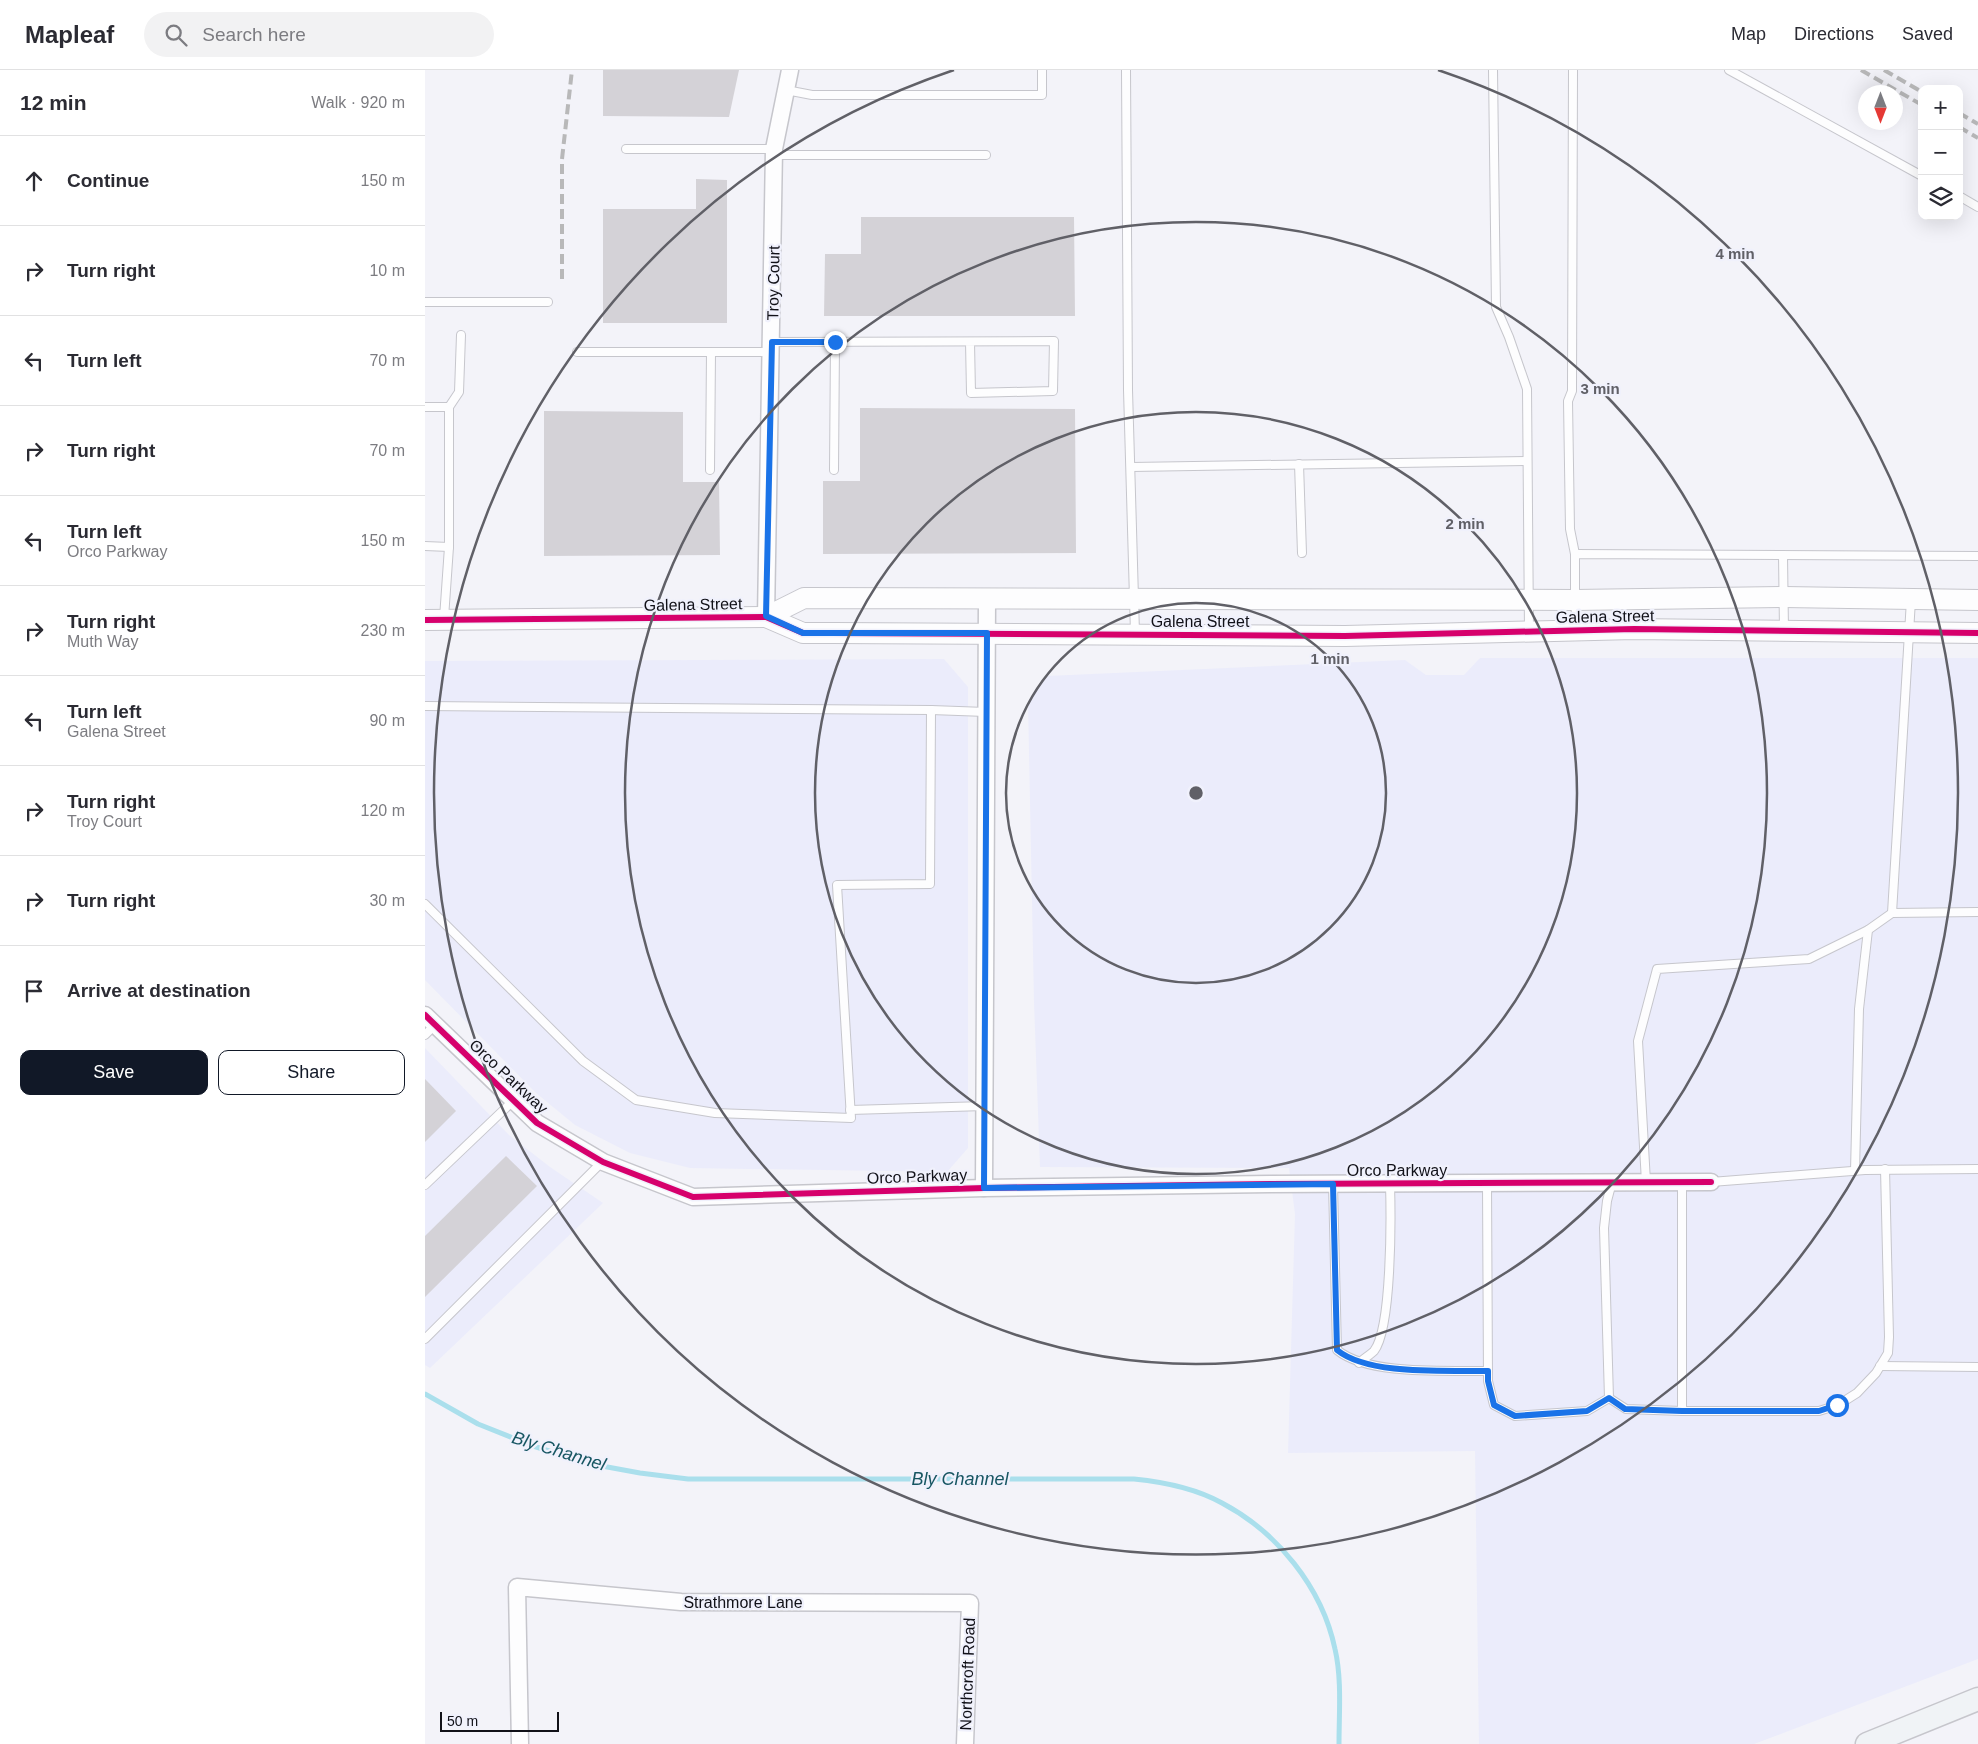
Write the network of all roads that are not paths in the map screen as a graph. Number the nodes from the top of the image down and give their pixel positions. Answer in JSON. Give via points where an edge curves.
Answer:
{"nodes":[{"id":1,"x":789,"y":70,"type":"edge"},
{"id":2,"x":1042,"y":70,"type":"edge"},
{"id":3,"x":1125,"y":70,"type":"edge"},
{"id":4,"x":1493,"y":70,"type":"edge"},
{"id":5,"x":1573,"y":70,"type":"edge"},
{"id":6,"x":1729,"y":70,"type":"edge"},
{"id":7,"x":786,"y":90,"type":"junction"},
{"id":8,"x":626,"y":149,"type":"dead end"},
{"id":9,"x":774,"y":152,"type":"junction"},
{"id":10,"x":986,"y":155,"type":"dead end"},
{"id":11,"x":1920,"y":175,"type":"edge"},
{"id":12,"x":1963,"y":198,"type":"edge"},
{"id":13,"x":1978,"y":207,"type":"edge"},
{"id":14,"x":425,"y":302,"type":"edge"},
{"id":15,"x":548,"y":302,"type":"dead end"},
{"id":16,"x":461,"y":334,"type":"dead end"},
{"id":17,"x":835,"y":342,"type":"junction"},
{"id":18,"x":970,"y":342,"type":"junction"},
{"id":19,"x":772,"y":347,"type":"junction"},
{"id":20,"x":577,"y":352,"type":"dead end"},
{"id":21,"x":711,"y":352,"type":"junction"},
{"id":22,"x":425,"y":407,"type":"edge"},
{"id":23,"x":449,"y":407,"type":"junction"},
{"id":24,"x":1527,"y":461,"type":"junction"},
{"id":25,"x":1299,"y":464,"type":"junction"},
{"id":26,"x":1131,"y":467,"type":"junction"},
{"id":27,"x":710,"y":470,"type":"dead end"},
{"id":28,"x":834,"y":470,"type":"dead end"},
{"id":29,"x":425,"y":546,"type":"edge"},
{"id":30,"x":449,"y":547,"type":"junction"},
{"id":31,"x":1302,"y":553,"type":"dead end"},
{"id":32,"x":1575,"y":554,"type":"junction"},
{"id":33,"x":1783,"y":555,"type":"junction"},
{"id":34,"x":1978,"y":556,"type":"edge"},
{"id":35,"x":1784,"y":597,"type":"junction"},
{"id":36,"x":1529,"y":599,"type":"junction"},
{"id":37,"x":987,"y":600,"type":"junction"},
{"id":38,"x":1135,"y":600,"type":"junction"},
{"id":39,"x":1575,"y":600,"type":"junction"},
{"id":40,"x":1911,"y":600,"type":"junction"},
{"id":41,"x":1978,"y":600,"type":"edge"},
{"id":42,"x":766,"y":616,"type":"junction"},
{"id":43,"x":434,"y":620,"type":"edge"},
{"id":44,"x":1578,"y":630,"type":"junction"},
{"id":45,"x":1529,"y":631,"type":"junction"},
{"id":46,"x":1784,"y":631,"type":"junction"},
{"id":47,"x":987,"y":633,"type":"junction"},
{"id":48,"x":1909,"y":633,"type":"junction"},
{"id":49,"x":1978,"y":633,"type":"edge"},
{"id":50,"x":1135,"y":634,"type":"junction"},
{"id":51,"x":425,"y":706,"type":"edge"},
{"id":52,"x":931,"y":710,"type":"junction"},
{"id":53,"x":987,"y":712,"type":"junction"},
{"id":54,"x":425,"y":904,"type":"edge"},
{"id":55,"x":1978,"y":912,"type":"edge"},
{"id":56,"x":1892,"y":913,"type":"junction"},
{"id":57,"x":1868,"y":930,"type":"junction"},
{"id":58,"x":428,"y":1025,"type":"edge"},
{"id":59,"x":513,"y":1101,"type":"junction"},
{"id":60,"x":985,"y":1106,"type":"junction"},
{"id":61,"x":850,"y":1110,"type":"junction"},
{"id":62,"x":603,"y":1162,"type":"junction"},
{"id":63,"x":1978,"y":1169,"type":"edge"},
{"id":64,"x":1855,"y":1170,"type":"junction"},
{"id":65,"x":1885,"y":1170,"type":"junction"},
{"id":66,"x":1612,"y":1182,"type":"junction"},
{"id":67,"x":1645,"y":1182,"type":"junction"},
{"id":68,"x":1682,"y":1182,"type":"junction"},
{"id":69,"x":1711,"y":1182,"type":"joint"},
{"id":70,"x":1487,"y":1183,"type":"junction"},
{"id":71,"x":1333,"y":1184,"type":"junction"},
{"id":72,"x":1390,"y":1184,"type":"junction"},
{"id":73,"x":425,"y":1185,"type":"edge"},
{"id":74,"x":984,"y":1188,"type":"junction"},
{"id":75,"x":425,"y":1339,"type":"edge"},
{"id":76,"x":1359,"y":1363,"type":"junction"},
{"id":77,"x":1880,"y":1366,"type":"junction"},
{"id":78,"x":1978,"y":1367,"type":"edge"},
{"id":79,"x":1488,"y":1371,"type":"junction"},
{"id":80,"x":1609,"y":1398,"type":"junction"},
{"id":81,"x":1682,"y":1411,"type":"junction"},
{"id":82,"x":970,"y":1603,"type":"joint"},
{"id":83,"x":1978,"y":1699,"type":"edge"},
{"id":84,"x":520,"y":1744,"type":"edge"},
{"id":85,"x":965,"y":1744,"type":"edge"},
{"id":86,"x":1867,"y":1744,"type":"edge"}],
"edges":[{"from":1,"to":7,"type":"street","name":"Troy Court"},
{"from":2,"to":7,"type":"lane","via":[[1042,95],[812,95]]},
{"from":3,"to":26,"type":"lane"},
{"from":4,"to":24,"type":"lane","via":[[1496,307],[1527,390]]},
{"from":5,"to":32,"type":"lane","via":[[1572,391],[1568,401],[1570,529]]},
{"from":6,"to":11,"type":"lane"},
{"from":7,"to":9,"type":"street","name":"Troy Court"},
{"from":8,"to":9,"type":"lane"},
{"from":9,"to":10,"type":"lane"},
{"from":9,"to":19,"type":"street","name":"Troy Court"},
{"from":12,"to":13,"type":"lane"},
{"from":14,"to":15,"type":"lane"},
{"from":16,"to":23,"type":"lane","via":[[459,392]]},
{"from":17,"to":18,"type":"lane"},
{"from":17,"to":19,"type":"lane"},
{"from":17,"to":28,"type":"lane"},
{"from":18,"to":18,"type":"lane","via":[[1055,341],[1053,390],[971,393]]},
{"from":19,"to":21,"type":"lane"},
{"from":19,"to":42,"type":"street","name":"Troy Court"},
{"from":20,"to":21,"type":"lane"},
{"from":21,"to":27,"type":"lane"},
{"from":22,"to":23,"type":"lane"},
{"from":23,"to":30,"type":"lane"},
{"from":24,"to":25,"type":"lane"},
{"from":24,"to":36,"type":"lane"},
{"from":25,"to":26,"type":"lane"},
{"from":25,"to":31,"type":"lane"},
{"from":26,"to":38,"type":"lane"},
{"from":29,"to":30,"type":"lane"},
{"from":30,"to":43,"type":"lane"},
{"from":32,"to":33,"type":"lane"},
{"from":32,"to":39,"type":"lane"},
{"from":33,"to":34,"type":"lane"},
{"from":33,"to":35,"type":"lane"},
{"from":35,"to":39,"type":"street","name":"Galena Street"},
{"from":35,"to":40,"type":"street","name":"Galena Street"},
{"from":35,"to":46,"type":"lane"},
{"from":36,"to":38,"type":"street","name":"Galena Street"},
{"from":36,"to":39,"type":"street","name":"Galena Street"},
{"from":36,"to":45,"type":"lane"},
{"from":37,"to":38,"type":"street","name":"Galena Street"},
{"from":37,"to":42,"type":"street","name":"Galena Street","via":[[804,598]]},
{"from":37,"to":47,"type":"street"},
{"from":38,"to":50,"type":"lane"},
{"from":39,"to":44,"type":"lane"},
{"from":40,"to":41,"type":"street","name":"Galena Street"},
{"from":40,"to":48,"type":"lane"},
{"from":42,"to":43,"type":"street","name":"Galena Street"},
{"from":42,"to":47,"type":"street","name":"Galena Street","via":[[803,633]]},
{"from":44,"to":45,"type":"street","name":"Galena Street"},
{"from":44,"to":46,"type":"street","name":"Galena Street"},
{"from":45,"to":50,"type":"street","name":"Galena Street","via":[[1345,636]]},
{"from":46,"to":48,"type":"street","name":"Galena Street"},
{"from":47,"to":50,"type":"street","name":"Galena Street"},
{"from":47,"to":53,"type":"street"},
{"from":48,"to":49,"type":"street","name":"Galena Street"},
{"from":48,"to":56,"type":"lane"},
{"from":51,"to":52,"type":"lane"},
{"from":52,"to":53,"type":"lane"},
{"from":52,"to":61,"type":"lane","via":[[929,884],[837,885]]},
{"from":53,"to":60,"type":"street"},
{"from":54,"to":61,"type":"lane","via":[[583,1061],[636,1100],[715,1113],[851,1118]]},
{"from":55,"to":56,"type":"lane"},
{"from":56,"to":57,"type":"lane"},
{"from":57,"to":64,"type":"lane","via":[[1859,1009]]},
{"from":57,"to":67,"type":"lane","via":[[1809,959],[1657,969],[1638,1041]]},
{"from":58,"to":59,"type":"street","name":"Orco Parkway"},
{"from":59,"to":62,"type":"street","name":"Orco Parkway","via":[[537,1123]]},
{"from":59,"to":73,"type":"lane"},
{"from":60,"to":61,"type":"lane"},
{"from":60,"to":74,"type":"street"},
{"from":62,"to":74,"type":"street","name":"Orco Parkway","via":[[693,1197]]},
{"from":62,"to":75,"type":"lane"},
{"from":63,"to":65,"type":"lane"},
{"from":64,"to":65,"type":"lane"},
{"from":64,"to":69,"type":"lane"},
{"from":65,"to":77,"type":"lane","via":[[1889,1337],[1888,1353]]},
{"from":66,"to":67,"type":"street","name":"Orco Parkway"},
{"from":66,"to":70,"type":"street","name":"Orco Parkway"},
{"from":66,"to":80,"type":"lane","via":[[1603,1228]]},
{"from":67,"to":68,"type":"street","name":"Orco Parkway"},
{"from":68,"to":69,"type":"street","name":"Orco Parkway"},
{"from":68,"to":81,"type":"lane"},
{"from":70,"to":72,"type":"street","name":"Orco Parkway"},
{"from":70,"to":79,"type":"lane"},
{"from":71,"to":72,"type":"street","name":"Orco Parkway"},
{"from":71,"to":74,"type":"street","name":"Orco Parkway"},
{"from":71,"to":76,"type":"lane","via":[[1337,1350]]},
{"from":72,"to":76,"type":"lane","via":[[1391,1239],[1382,1330],[1374,1350]]},
{"from":76,"to":79,"type":"lane","via":[[1398,1368]]},
{"from":77,"to":78,"type":"lane"},
{"from":77,"to":81,"type":"lane","via":[[1857,1393],[1819,1411]]},
{"from":79,"to":80,"type":"lane","via":[[1494,1405],[1515,1416],[1587,1411]]},
{"from":80,"to":81,"type":"lane","via":[[1625,1409]]},
{"from":82,"to":84,"type":"street","name":"Strathmore Lane","via":[[681,1602],[517,1588]]},
{"from":82,"to":85,"type":"street","name":"Northcroft Road"},
{"from":83,"to":86,"type":"main road"}]}
